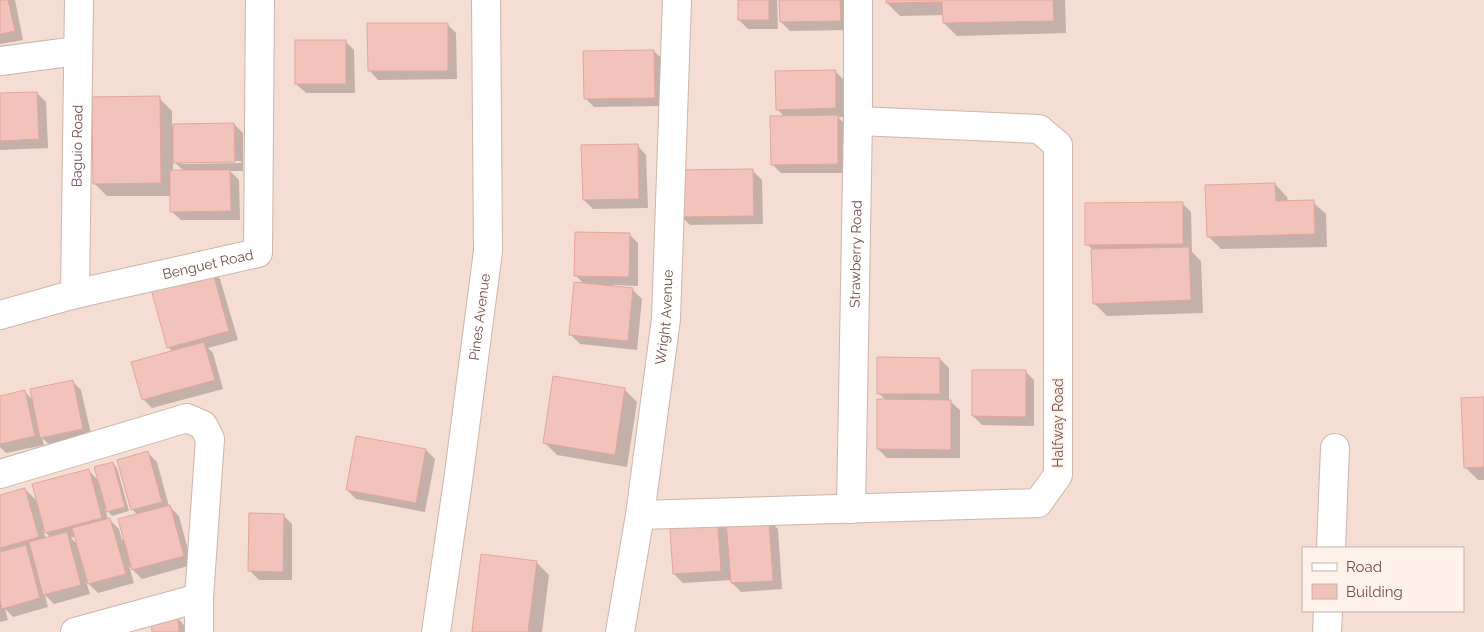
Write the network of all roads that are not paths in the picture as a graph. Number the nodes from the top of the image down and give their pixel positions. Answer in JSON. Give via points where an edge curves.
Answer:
{"nodes":[{"id":1,"x":79,"y":0,"type":"edge"},
{"id":2,"x":260,"y":0,"type":"edge"},
{"id":3,"x":486,"y":0,"type":"edge"},
{"id":4,"x":677,"y":0,"type":"edge"},
{"id":5,"x":858,"y":0,"type":"edge"},
{"id":6,"x":78,"y":51,"type":"junction"},
{"id":7,"x":0,"y":60,"type":"edge"},
{"id":8,"x":858,"y":121,"type":"junction"},
{"id":9,"x":75,"y":294,"type":"junction"},
{"id":10,"x":0,"y":315,"type":"edge"},
{"id":11,"x":1335,"y":448,"type":"dead end"},
{"id":12,"x":0,"y":474,"type":"edge"},
{"id":13,"x":851,"y":508,"type":"junction"},
{"id":14,"x":640,"y":515,"type":"junction"},
{"id":15,"x":1331,"y":547,"type":"edge"},
{"id":16,"x":200,"y":598,"type":"junction"},
{"id":17,"x":1328,"y":612,"type":"edge"},
{"id":18,"x":75,"y":632,"type":"edge"},
{"id":19,"x":199,"y":632,"type":"edge"},
{"id":20,"x":436,"y":632,"type":"edge"},
{"id":21,"x":620,"y":632,"type":"edge"},
{"id":22,"x":1327,"y":632,"type":"edge"}],
"edges":[{"from":1,"to":6,"type":"street","name":"Baguio Road"},
{"from":2,"to":9,"type":"street","name":"Benguet Road","via":[[258,254]]},
{"from":3,"to":20,"type":"street","name":"Pines Avenue","via":[[488,251]]},
{"from":4,"to":14,"type":"street","name":"Wright Avenue","via":[[666,319]]},
{"from":5,"to":8,"type":"street","name":"Strawberry Road"},
{"from":6,"to":7,"type":"street"},
{"from":6,"to":9,"type":"street","name":"Baguio Road"},
{"from":8,"to":13,"type":"street","name":"Strawberry Road"},
{"from":8,"to":13,"type":"street","name":"Halfway Road","via":[[1039,129],[1058,145],[1058,475],[1038,503]]},
{"from":9,"to":10,"type":"street","name":"Benguet Road"},
{"from":11,"to":15,"type":"street"},
{"from":12,"to":16,"type":"street","via":[[187,418],[203,425],[210,439]]},
{"from":13,"to":14,"type":"street","name":"Halfway Road"},
{"from":14,"to":21,"type":"street","name":"Wright Avenue"},
{"from":16,"to":18,"type":"street"},
{"from":16,"to":19,"type":"street"},
{"from":17,"to":22,"type":"street"}]}
